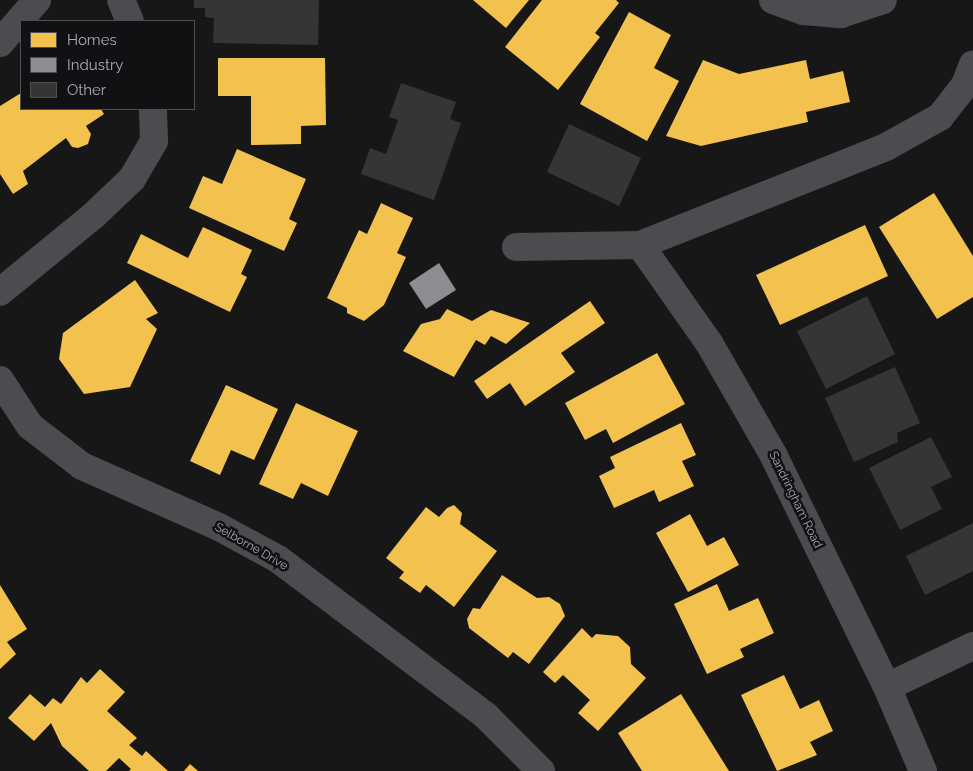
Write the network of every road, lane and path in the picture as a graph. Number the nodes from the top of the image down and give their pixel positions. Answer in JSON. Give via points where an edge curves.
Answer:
{"nodes":[{"id":1,"x":37,"y":0,"type":"edge"},
{"id":2,"x":122,"y":0,"type":"edge"},
{"id":3,"x":773,"y":0,"type":"edge"},
{"id":4,"x":884,"y":0,"type":"edge"},
{"id":5,"x":130,"y":20,"type":"edge"},
{"id":6,"x":0,"y":43,"type":"edge"},
{"id":7,"x":973,"y":64,"type":"edge"},
{"id":8,"x":153,"y":110,"type":"edge"},
{"id":9,"x":640,"y":245,"type":"junction"},
{"id":10,"x":516,"y":247,"type":"dead end"},
{"id":11,"x":0,"y":292,"type":"edge"},
{"id":12,"x":0,"y":380,"type":"edge"},
{"id":13,"x":973,"y":646,"type":"edge"},
{"id":14,"x":887,"y":687,"type":"junction"},
{"id":15,"x":541,"y":771,"type":"edge"},
{"id":16,"x":923,"y":771,"type":"edge"}],
"edges":[{"from":1,"to":6,"type":"street"},
{"from":2,"to":5,"type":"street"},
{"from":3,"to":4,"type":"street","via":[[804,11],[841,14]]},
{"from":7,"to":9,"type":"street","via":[[965,85],[940,117],[886,147]]},
{"from":8,"to":11,"type":"street","via":[[154,141],[132,178],[94,215]]},
{"from":9,"to":10,"type":"street"},
{"from":9,"to":14,"type":"street","name":"Sandringham Road","via":[[709,343],[744,401]]},
{"from":12,"to":15,"type":"street","name":"Selborne Drive","via":[[30,426],[82,466],[218,527],[278,559],[486,716]]},
{"from":13,"to":14,"type":"street"},
{"from":14,"to":16,"type":"street","name":"Sandringham Road"}]}
